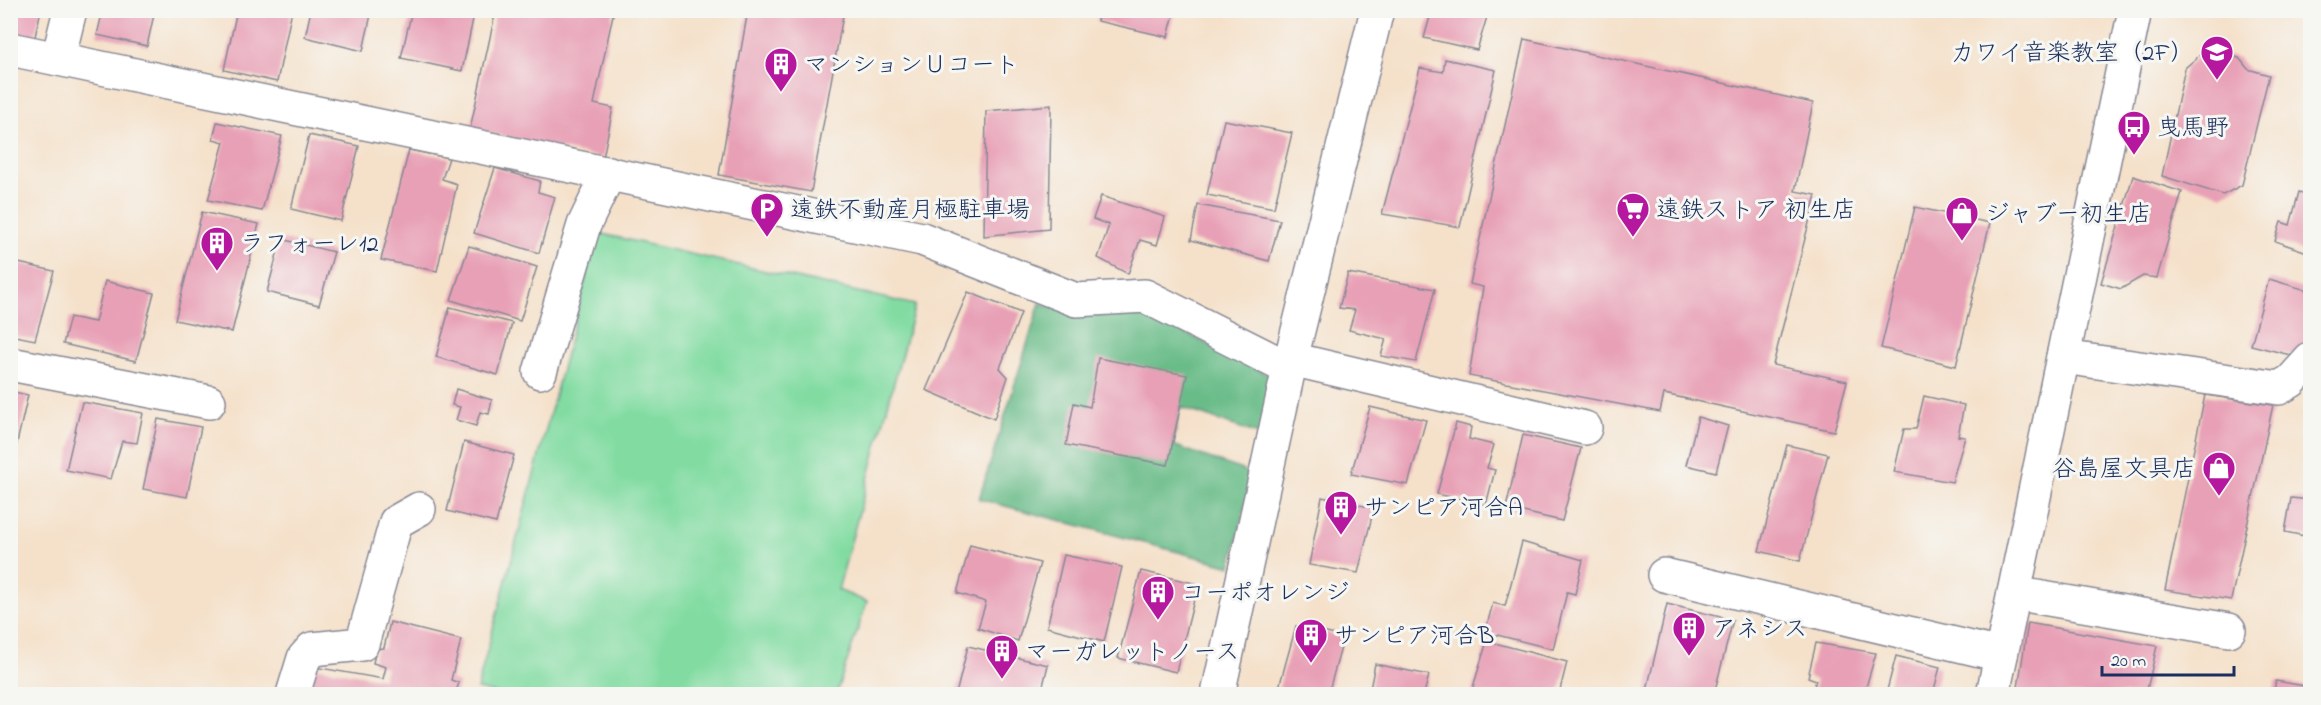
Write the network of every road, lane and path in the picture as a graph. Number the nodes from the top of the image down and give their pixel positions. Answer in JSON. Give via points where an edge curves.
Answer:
{"nodes":[{"id":1,"x":70,"y":10,"type":"edge"},
{"id":2,"x":1377,"y":10,"type":"edge"},
{"id":3,"x":2135,"y":10,"type":"edge"},
{"id":4,"x":10,"y":49,"type":"edge"},
{"id":5,"x":58,"y":59,"type":"junction"},
{"id":6,"x":609,"y":173,"type":"junction"},
{"id":7,"x":2063,"y":357,"type":"junction"},
{"id":8,"x":2310,"y":360,"type":"edge"},
{"id":9,"x":10,"y":364,"type":"edge"},
{"id":10,"x":1289,"y":364,"type":"junction"},
{"id":11,"x":540,"y":372,"type":"dead end"},
{"id":12,"x":209,"y":402,"type":"dead end"},
{"id":13,"x":1585,"y":428,"type":"dead end"},
{"id":14,"x":420,"y":509,"type":"dead end"},
{"id":15,"x":1664,"y":575,"type":"dead end"},
{"id":16,"x":2014,"y":593,"type":"junction"},
{"id":17,"x":2229,"y":630,"type":"dead end"},
{"id":18,"x":2001,"y":655,"type":"junction"},
{"id":19,"x":293,"y":694,"type":"edge"},
{"id":20,"x":1218,"y":694,"type":"edge"},
{"id":21,"x":1993,"y":694,"type":"edge"}],
"edges":[{"from":1,"to":5,"type":"street"},
{"from":2,"to":10,"type":"street"},
{"from":3,"to":7,"type":"street"},
{"from":4,"to":5,"type":"street"},
{"from":5,"to":6,"type":"street"},
{"from":6,"to":10,"type":"street","via":[[922,239],[1076,300],[1145,296]]},
{"from":6,"to":11,"type":"street","via":[[584,225]]},
{"from":7,"to":8,"type":"street","via":[[2278,388],[2291,381]]},
{"from":7,"to":16,"type":"street"},
{"from":9,"to":12,"type":"street"},
{"from":10,"to":13,"type":"street"},
{"from":10,"to":20,"type":"street"},
{"from":14,"to":19,"type":"street","via":[[396,522],[362,644],[312,649],[304,657]]},
{"from":15,"to":18,"type":"street"},
{"from":16,"to":17,"type":"street"},
{"from":16,"to":18,"type":"street"},
{"from":18,"to":21,"type":"street"}]}
